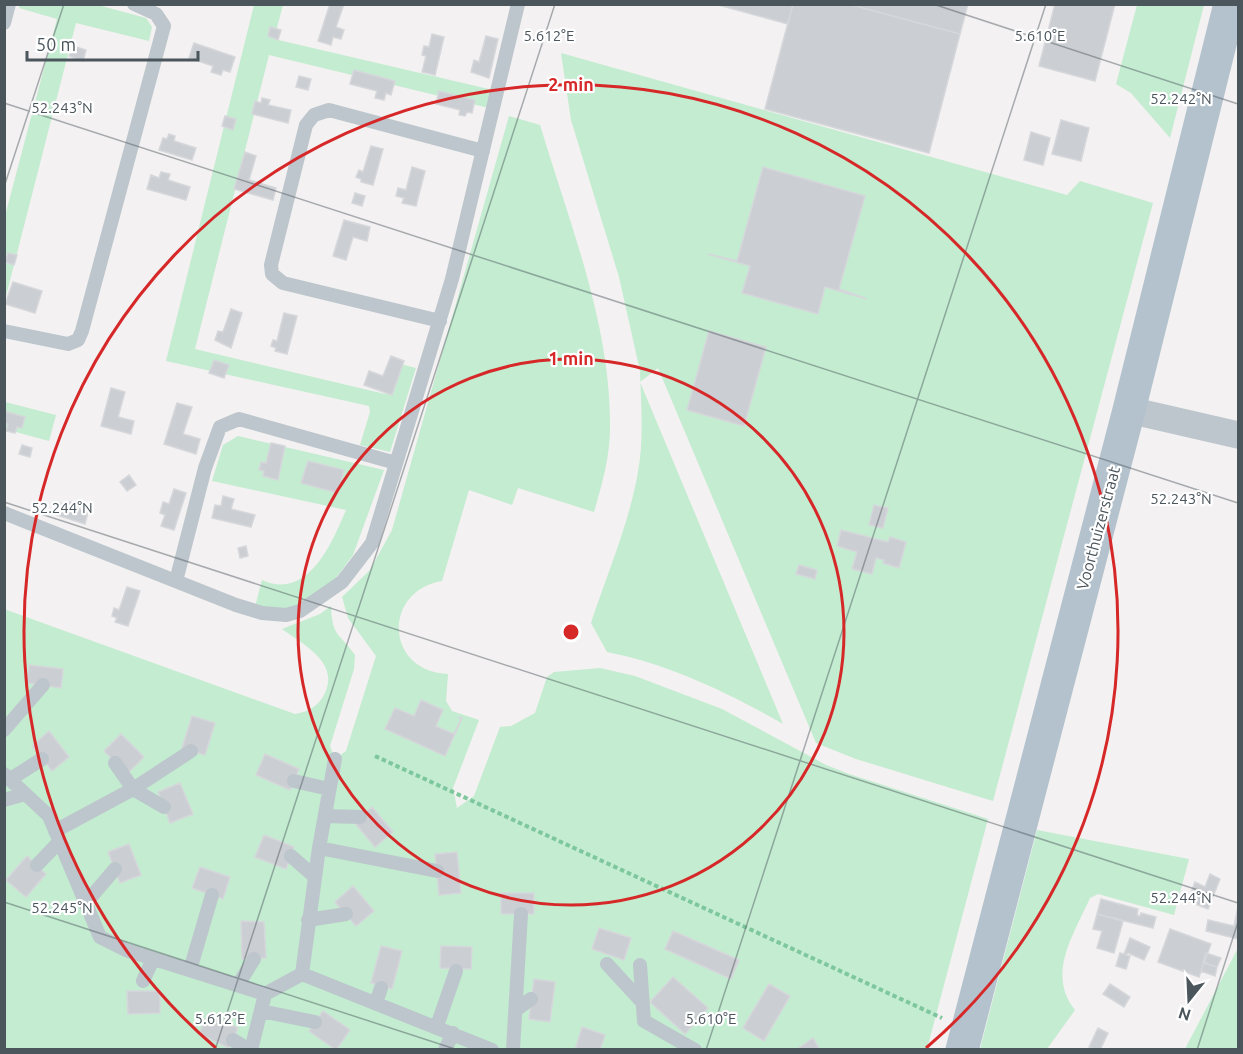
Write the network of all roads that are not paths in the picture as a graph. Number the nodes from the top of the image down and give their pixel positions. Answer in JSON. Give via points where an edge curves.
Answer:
{"nodes":[{"id":1,"x":9,"y":4,"type":"edge"},
{"id":2,"x":134,"y":4,"type":"edge"},
{"id":3,"x":518,"y":4,"type":"edge"},
{"id":4,"x":1230,"y":4,"type":"edge"},
{"id":5,"x":4,"y":23,"type":"edge"},
{"id":6,"x":483,"y":151,"type":"junction"},
{"id":7,"x":440,"y":321,"type":"junction"},
{"id":8,"x":4,"y":331,"type":"edge"},
{"id":9,"x":1129,"y":410,"type":"junction"},
{"id":10,"x":1239,"y":435,"type":"edge"},
{"id":11,"x":396,"y":463,"type":"junction"},
{"id":12,"x":4,"y":513,"type":"edge"},
{"id":13,"x":176,"y":581,"type":"junction"},
{"id":14,"x":44,"y":686,"type":"dead end"},
{"id":15,"x":4,"y":730,"type":"edge"},
{"id":16,"x":191,"y":751,"type":"dead end"},
{"id":17,"x":42,"y":759,"type":"dead end"},
{"id":18,"x":335,"y":759,"type":"dead end"},
{"id":19,"x":115,"y":763,"type":"dead end"},
{"id":20,"x":7,"y":777,"type":"edge"},
{"id":21,"x":294,"y":781,"type":"dead end"},
{"id":22,"x":133,"y":789,"type":"junction"},
{"id":23,"x":330,"y":789,"type":"junction"},
{"id":24,"x":25,"y":794,"type":"junction"},
{"id":25,"x":4,"y":800,"type":"edge"},
{"id":26,"x":164,"y":807,"type":"dead end"},
{"id":27,"x":325,"y":816,"type":"junction"},
{"id":28,"x":360,"y":817,"type":"dead end"},
{"id":29,"x":57,"y":836,"type":"junction"},
{"id":30,"x":319,"y":848,"type":"junction"},
{"id":31,"x":291,"y":856,"type":"dead end"},
{"id":32,"x":37,"y":865,"type":"dead end"},
{"id":33,"x":115,"y":869,"type":"dead end"},
{"id":34,"x":437,"y":871,"type":"dead end"},
{"id":35,"x":315,"y":877,"type":"junction"},
{"id":36,"x":212,"y":895,"type":"dead end"},
{"id":37,"x":85,"y":904,"type":"junction"},
{"id":38,"x":346,"y":914,"type":"dead end"},
{"id":39,"x":521,"y":914,"type":"dead end"},
{"id":40,"x":309,"y":920,"type":"junction"},
{"id":41,"x":153,"y":959,"type":"junction"},
{"id":42,"x":254,"y":959,"type":"dead end"},
{"id":43,"x":607,"y":964,"type":"dead end"},
{"id":44,"x":640,"y":965,"type":"dead end"},
{"id":45,"x":190,"y":970,"type":"junction"},
{"id":46,"x":456,"y":970,"type":"dead end"},
{"id":47,"x":302,"y":975,"type":"junction"},
{"id":48,"x":143,"y":981,"type":"dead end"},
{"id":49,"x":238,"y":986,"type":"junction"},
{"id":50,"x":381,"y":988,"type":"dead end"},
{"id":51,"x":265,"y":994,"type":"junction"},
{"id":52,"x":531,"y":999,"type":"dead end"},
{"id":53,"x":642,"y":1002,"type":"junction"},
{"id":54,"x":376,"y":1003,"type":"junction"},
{"id":55,"x":517,"y":1009,"type":"junction"},
{"id":56,"x":261,"y":1011,"type":"junction"},
{"id":57,"x":315,"y":1022,"type":"dead end"},
{"id":58,"x":437,"y":1026,"type":"junction"},
{"id":59,"x":453,"y":1033,"type":"junction"},
{"id":60,"x":965,"y":1038,"type":"edge"},
{"id":61,"x":232,"y":1040,"type":"dead end"},
{"id":62,"x":250,"y":1050,"type":"edge"},
{"id":63,"x":445,"y":1050,"type":"edge"},
{"id":64,"x":492,"y":1050,"type":"edge"},
{"id":65,"x":513,"y":1050,"type":"edge"},
{"id":66,"x":695,"y":1050,"type":"edge"}],
"edges":[{"from":1,"to":5,"type":"lane"},
{"from":2,"to":8,"type":"lane","via":[[156,14],[164,26],[82,331],[78,340],[68,344]]},
{"from":3,"to":6,"type":"lane"},
{"from":4,"to":9,"type":"main road","name":"Voorthuizerstraat"},
{"from":6,"to":7,"type":"lane"},
{"from":6,"to":7,"type":"lane","via":[[329,110],[314,115],[306,125],[272,274],[283,283]]},
{"from":7,"to":11,"type":"lane"},
{"from":9,"to":10,"type":"street"},
{"from":9,"to":60,"type":"main road","name":"Voorthuizerstraat"},
{"from":11,"to":13,"type":"lane","via":[[372,543],[342,582],[300,610],[286,615],[262,613]]},
{"from":11,"to":13,"type":"lane","via":[[239,419],[229,422],[220,427],[205,468]]},
{"from":12,"to":13,"type":"lane"},
{"from":14,"to":15,"type":"lane"},
{"from":16,"to":22,"type":"lane"},
{"from":17,"to":20,"type":"lane"},
{"from":18,"to":23,"type":"lane"},
{"from":19,"to":22,"type":"lane"},
{"from":20,"to":24,"type":"lane"},
{"from":21,"to":23,"type":"lane"},
{"from":22,"to":26,"type":"lane"},
{"from":22,"to":29,"type":"lane"},
{"from":23,"to":27,"type":"lane"},
{"from":24,"to":25,"type":"lane"},
{"from":24,"to":29,"type":"lane","via":[[49,816]]},
{"from":27,"to":28,"type":"lane"},
{"from":27,"to":30,"type":"lane"},
{"from":29,"to":32,"type":"lane"},
{"from":29,"to":37,"type":"lane"},
{"from":30,"to":34,"type":"lane"},
{"from":30,"to":35,"type":"lane"},
{"from":31,"to":35,"type":"lane"},
{"from":33,"to":37,"type":"lane"},
{"from":35,"to":40,"type":"lane"},
{"from":36,"to":45,"type":"lane"},
{"from":37,"to":41,"type":"lane","via":[[100,937]]},
{"from":38,"to":40,"type":"lane"},
{"from":39,"to":55,"type":"lane"},
{"from":40,"to":47,"type":"lane"},
{"from":41,"to":45,"type":"lane"},
{"from":41,"to":48,"type":"lane"},
{"from":42,"to":49,"type":"lane"},
{"from":43,"to":53,"type":"lane"},
{"from":44,"to":53,"type":"lane"},
{"from":45,"to":49,"type":"lane"},
{"from":46,"to":58,"type":"lane"},
{"from":47,"to":51,"type":"lane"},
{"from":47,"to":54,"type":"lane"},
{"from":49,"to":51,"type":"lane"},
{"from":50,"to":54,"type":"lane"},
{"from":51,"to":56,"type":"lane"},
{"from":52,"to":55,"type":"lane"},
{"from":53,"to":66,"type":"lane","via":[[644,1021]]},
{"from":54,"to":58,"type":"lane"},
{"from":55,"to":65,"type":"lane"},
{"from":56,"to":57,"type":"lane"},
{"from":56,"to":62,"type":"lane"},
{"from":58,"to":59,"type":"lane"},
{"from":59,"to":63,"type":"lane"},
{"from":59,"to":64,"type":"lane"},
{"from":61,"to":62,"type":"lane"}]}
